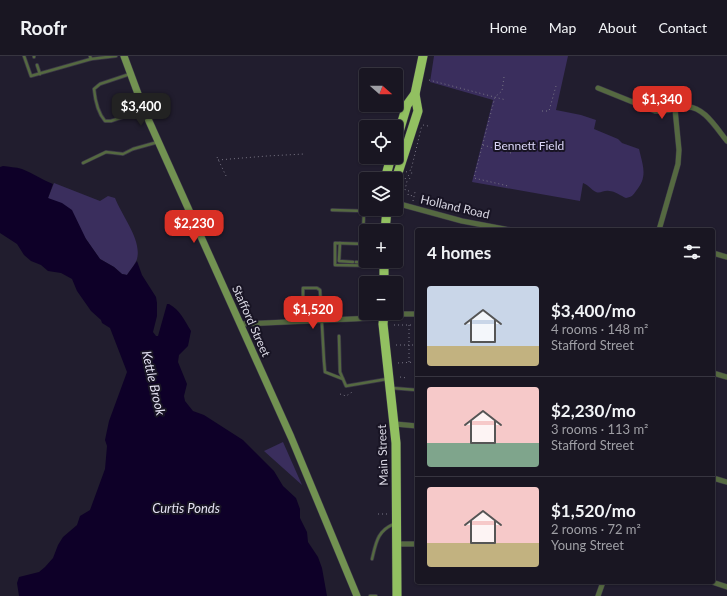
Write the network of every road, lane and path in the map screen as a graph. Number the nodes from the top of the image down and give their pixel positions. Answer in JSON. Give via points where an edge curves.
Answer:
{"nodes":[{"id":1,"x":24,"y":56,"type":"edge"},
{"id":2,"x":116,"y":56,"type":"edge"},
{"id":3,"x":124,"y":56,"type":"edge"},
{"id":4,"x":423,"y":56,"type":"edge"},
{"id":5,"x":90,"y":58,"type":"edge"},
{"id":6,"x":37,"y":64,"type":"dead end"},
{"id":7,"x":40,"y":74,"type":"junction"},
{"id":8,"x":130,"y":74,"type":"junction"},
{"id":9,"x":504,"y":77,"type":"dead end"},
{"id":10,"x":429,"y":80,"type":"dead end"},
{"id":11,"x":556,"y":86,"type":"dead end"},
{"id":12,"x":598,"y":88,"type":"dead end"},
{"id":13,"x":415,"y":94,"type":"junction"},
{"id":14,"x":495,"y":97,"type":"junction"},
{"id":15,"x":506,"y":100,"type":"dead end"},
{"id":16,"x":675,"y":109,"type":"junction"},
{"id":17,"x":144,"y":110,"type":"junction"},
{"id":18,"x":542,"y":112,"type":"dead end"},
{"id":19,"x":403,"y":120,"type":"edge"},
{"id":20,"x":419,"y":124,"type":"dead end"},
{"id":21,"x":422,"y":125,"type":"junction"},
{"id":22,"x":428,"y":126,"type":"dead end"},
{"id":23,"x":727,"y":141,"type":"edge"},
{"id":24,"x":159,"y":142,"type":"junction"},
{"id":25,"x":483,"y":145,"type":"junction"},
{"id":26,"x":511,"y":153,"type":"dead end"},
{"id":27,"x":304,"y":154,"type":"dead end"},
{"id":28,"x":217,"y":157,"type":"dead end"},
{"id":29,"x":218,"y":160,"type":"junction"},
{"id":30,"x":83,"y":163,"type":"dead end"},
{"id":31,"x":412,"y":163,"type":"junction"},
{"id":32,"x":416,"y":164,"type":"dead end"},
{"id":33,"x":402,"y":172,"type":"edge"},
{"id":34,"x":404,"y":172,"type":"dead end"},
{"id":35,"x":412,"y":173,"type":"dead end"},
{"id":36,"x":226,"y":178,"type":"dead end"},
{"id":37,"x":403,"y":179,"type":"edge"},
{"id":38,"x":410,"y":179,"type":"dead end"},
{"id":39,"x":508,"y":186,"type":"dead end"},
{"id":40,"x":415,"y":192,"type":"dead end"},
{"id":41,"x":414,"y":196,"type":"junction"},
{"id":42,"x":413,"y":201,"type":"dead end"},
{"id":43,"x":403,"y":205,"type":"edge"},
{"id":44,"x":332,"y":210,"type":"dead end"},
{"id":45,"x":359,"y":211,"type":"edge"},
{"id":46,"x":499,"y":228,"type":"edge"},
{"id":47,"x":660,"y":228,"type":"edge"},
{"id":48,"x":340,"y":243,"type":"junction"},
{"id":49,"x":359,"y":244,"type":"edge"},
{"id":50,"x":715,"y":254,"type":"edge"},
{"id":51,"x":727,"y":257,"type":"edge"},
{"id":52,"x":359,"y":262,"type":"edge"},
{"id":53,"x":359,"y":266,"type":"edge"},
{"id":54,"x":403,"y":314,"type":"edge"},
{"id":55,"x":415,"y":314,"type":"edge"},
{"id":56,"x":359,"y":319,"type":"edge"},
{"id":57,"x":383,"y":320,"type":"edge"},
{"id":58,"x":322,"y":321,"type":"junction"},
{"id":59,"x":303,"y":322,"type":"junction"},
{"id":60,"x":241,"y":324,"type":"junction"},
{"id":61,"x":415,"y":324,"type":"edge"},
{"id":62,"x":394,"y":325,"type":"dead end"},
{"id":63,"x":409,"y":325,"type":"junction"},
{"id":64,"x":340,"y":336,"type":"dead end"},
{"id":65,"x":396,"y":345,"type":"dead end"},
{"id":66,"x":409,"y":345,"type":"junction"},
{"id":67,"x":413,"y":345,"type":"dead end"},
{"id":68,"x":398,"y":362,"type":"dead end"},
{"id":69,"x":409,"y":362,"type":"junction"},
{"id":70,"x":415,"y":362,"type":"edge"},
{"id":71,"x":715,"y":374,"type":"edge"},
{"id":72,"x":400,"y":377,"type":"dead end"},
{"id":73,"x":407,"y":378,"type":"dead end"},
{"id":74,"x":727,"y":378,"type":"edge"},
{"id":75,"x":343,"y":379,"type":"junction"},
{"id":76,"x":390,"y":383,"type":"junction"},
{"id":77,"x":353,"y":389,"type":"dead end"},
{"id":78,"x":415,"y":389,"type":"edge"},
{"id":79,"x":340,"y":394,"type":"dead end"},
{"id":80,"x":395,"y":424,"type":"junction"},
{"id":81,"x":415,"y":426,"type":"edge"},
{"id":82,"x":715,"y":479,"type":"edge"},
{"id":83,"x":727,"y":482,"type":"edge"},
{"id":84,"x":378,"y":514,"type":"dead end"},
{"id":85,"x":389,"y":514,"type":"dead end"},
{"id":86,"x":396,"y":523,"type":"junction"},
{"id":87,"x":397,"y":544,"type":"junction"},
{"id":88,"x":415,"y":544,"type":"edge"},
{"id":89,"x":372,"y":559,"type":"dead end"},
{"id":90,"x":715,"y":583,"type":"edge"},
{"id":91,"x":602,"y":584,"type":"edge"},
{"id":92,"x":727,"y":587,"type":"edge"},
{"id":93,"x":357,"y":596,"type":"edge"},
{"id":94,"x":370,"y":596,"type":"edge"},
{"id":95,"x":376,"y":596,"type":"edge"},
{"id":96,"x":397,"y":596,"type":"edge"},
{"id":97,"x":598,"y":596,"type":"edge"}],
"edges":[{"from":1,"to":7,"type":"lane","via":[[31,76]]},
{"from":2,"to":5,"type":"lane"},
{"from":3,"to":8,"type":"main road","name":"Stafford Street"},
{"from":4,"to":13,"type":"highway"},
{"from":5,"to":7,"type":"lane"},
{"from":6,"to":7,"type":"lane"},
{"from":8,"to":17,"type":"main road","name":"Stafford Street"},
{"from":8,"to":17,"type":"lane","via":[[100,84],[94,89],[101,117],[105,121],[111,121]]},
{"from":9,"to":14,"type":"path","via":[[502,90]]},
{"from":10,"to":14,"type":"path"},
{"from":11,"to":18,"type":"path","via":[[549,110]]},
{"from":12,"to":16,"type":"street","via":[[651,110]]},
{"from":13,"to":19,"type":"highway","via":[[407,105]]},
{"from":13,"to":33,"type":"highway","via":[[418,111]]},
{"from":14,"to":15,"type":"path"},
{"from":14,"to":25,"type":"path"},
{"from":16,"to":23,"type":"street","via":[[690,107],[700,110]]},
{"from":16,"to":47,"type":"street","via":[[678,164]]},
{"from":17,"to":24,"type":"main road","name":"Stafford Street"},
{"from":20,"to":21,"type":"path"},
{"from":21,"to":22,"type":"path"},
{"from":21,"to":31,"type":"path"},
{"from":24,"to":30,"type":"lane","via":[[123,154],[106,152]]},
{"from":24,"to":60,"type":"main road","name":"Stafford Street"},
{"from":25,"to":26,"type":"path"},
{"from":25,"to":39,"type":"path","via":[[474,178]]},
{"from":27,"to":29,"type":"path"},
{"from":28,"to":29,"type":"path"},
{"from":29,"to":36,"type":"path"},
{"from":31,"to":32,"type":"path"},
{"from":31,"to":34,"type":"path","via":[[411,170]]},
{"from":35,"to":38,"type":"path","via":[[408,176]]},
{"from":37,"to":41,"type":"path","via":[[407,181],[405,190]]},
{"from":40,"to":41,"type":"path"},
{"from":41,"to":42,"type":"path"},
{"from":43,"to":46,"type":"street","name":"Holland Road"},
{"from":44,"to":45,"type":"lane"},
{"from":48,"to":49,"type":"lane"},
{"from":48,"to":52,"type":"lane","via":[[339,261]]},
{"from":48,"to":53,"type":"lane","via":[[335,243],[335,266]]},
{"from":50,"to":51,"type":"street"},
{"from":54,"to":55,"type":"street"},
{"from":56,"to":58,"type":"street"},
{"from":57,"to":76,"type":"highway","name":"Main Street"},
{"from":58,"to":59,"type":"street"},
{"from":58,"to":59,"type":"lane","via":[[320,290],[303,288]]},
{"from":58,"to":75,"type":"lane","via":[[326,372]]},
{"from":59,"to":60,"type":"street"},
{"from":60,"to":93,"type":"main road","name":"Stafford Street"},
{"from":61,"to":63,"type":"path"},
{"from":62,"to":63,"type":"path"},
{"from":63,"to":66,"type":"path"},
{"from":64,"to":75,"type":"lane","via":[[340,372]]},
{"from":65,"to":66,"type":"path"},
{"from":66,"to":67,"type":"path"},
{"from":66,"to":69,"type":"path"},
{"from":68,"to":69,"type":"path"},
{"from":69,"to":70,"type":"path"},
{"from":71,"to":74,"type":"street"},
{"from":72,"to":73,"type":"path"},
{"from":75,"to":76,"type":"lane","via":[[346,386]]},
{"from":76,"to":78,"type":"lane"},
{"from":76,"to":80,"type":"highway","name":"Main Street"},
{"from":77,"to":79,"type":"path","via":[[352,393],[346,396]]},
{"from":80,"to":81,"type":"street"},
{"from":80,"to":86,"type":"highway","name":"Main Street"},
{"from":82,"to":83,"type":"street"},
{"from":84,"to":85,"type":"path"},
{"from":86,"to":87,"type":"highway","name":"Main Street"},
{"from":86,"to":89,"type":"lane","via":[[381,532]]},
{"from":87,"to":88,"type":"street"},
{"from":87,"to":96,"type":"highway","name":"Main Street"},
{"from":90,"to":92,"type":"street"},
{"from":91,"to":97,"type":"street"},
{"from":94,"to":95,"type":"lane"}]}
